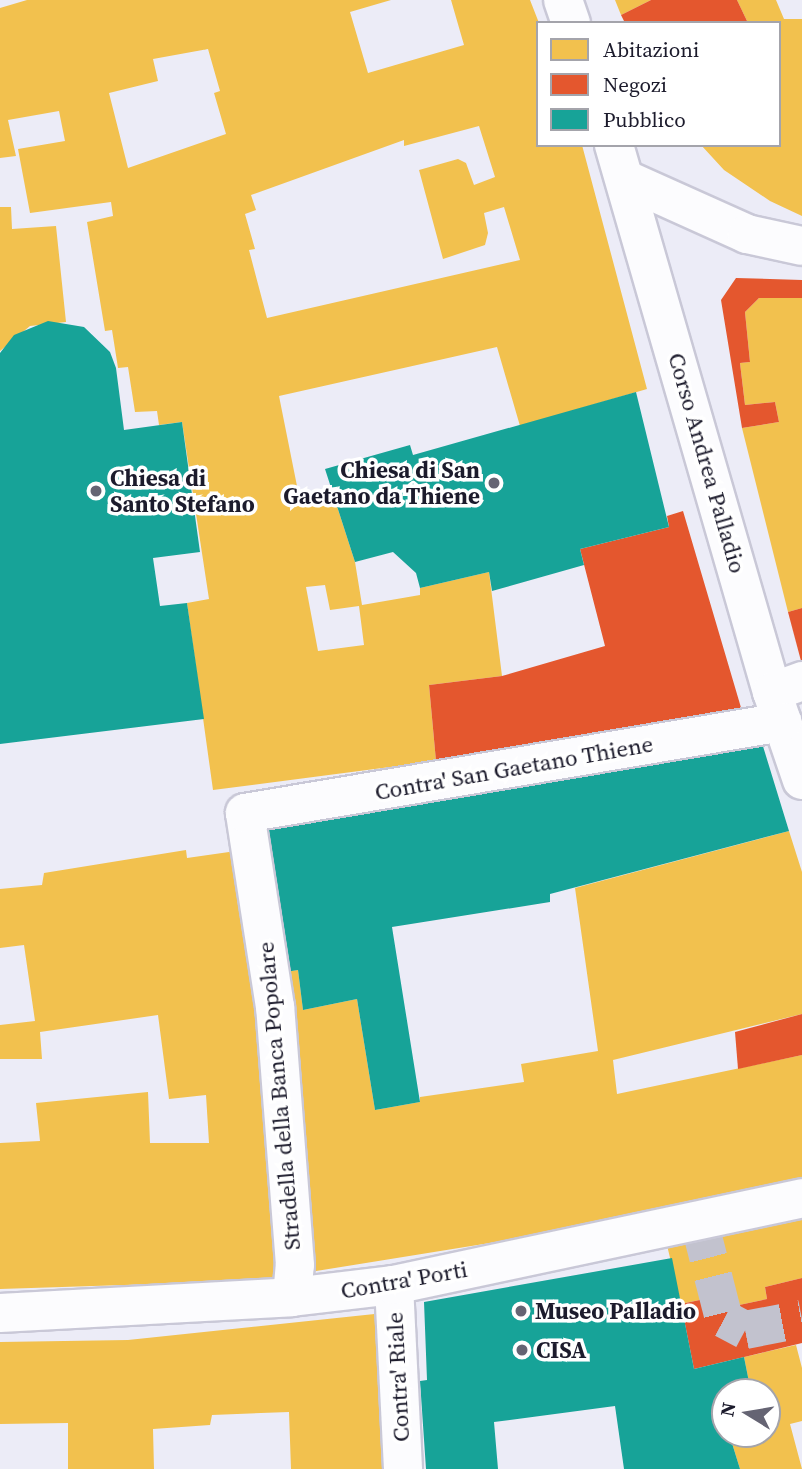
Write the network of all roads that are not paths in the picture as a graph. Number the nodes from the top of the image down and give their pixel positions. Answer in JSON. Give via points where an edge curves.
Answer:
{"nodes":[{"id":1,"x":563,"y":0,"type":"edge"},
{"id":2,"x":570,"y":21,"type":"edge"},
{"id":3,"x":620,"y":163,"type":"edge"},
{"id":4,"x":802,"y":246,"type":"edge"},
{"id":5,"x":785,"y":698,"type":"edge"},
{"id":6,"x":802,"y":780,"type":"edge"},
{"id":7,"x":245,"y":813,"type":"joint"},
{"id":8,"x":802,"y":1198,"type":"edge"},
{"id":9,"x":394,"y":1285,"type":"junction"},
{"id":10,"x":292,"y":1297,"type":"junction"},
{"id":11,"x":0,"y":1312,"type":"edge"},
{"id":12,"x":403,"y":1469,"type":"edge"}],
"edges":[{"from":1,"to":2,"type":"street"},
{"from":3,"to":4,"type":"street","via":[[747,234]]},
{"from":3,"to":5,"type":"street","name":"Corso Andrea Palladio"},
{"from":5,"to":6,"type":"street","name":"Corso Andrea Palladio"},
{"from":5,"to":7,"type":"street","name":"Contra' San Gaetano Thiene"},
{"from":7,"to":10,"type":"street","name":"Stradella della Banca Popolare","via":[[275,1007],[295,1265]]},
{"from":8,"to":9,"type":"street","name":"Contra' Porti"},
{"from":9,"to":10,"type":"street","name":"Contra' Porti"},
{"from":9,"to":12,"type":"street","name":"Contra' Riale"},
{"from":10,"to":11,"type":"street","name":"Contra' Porti"}]}
